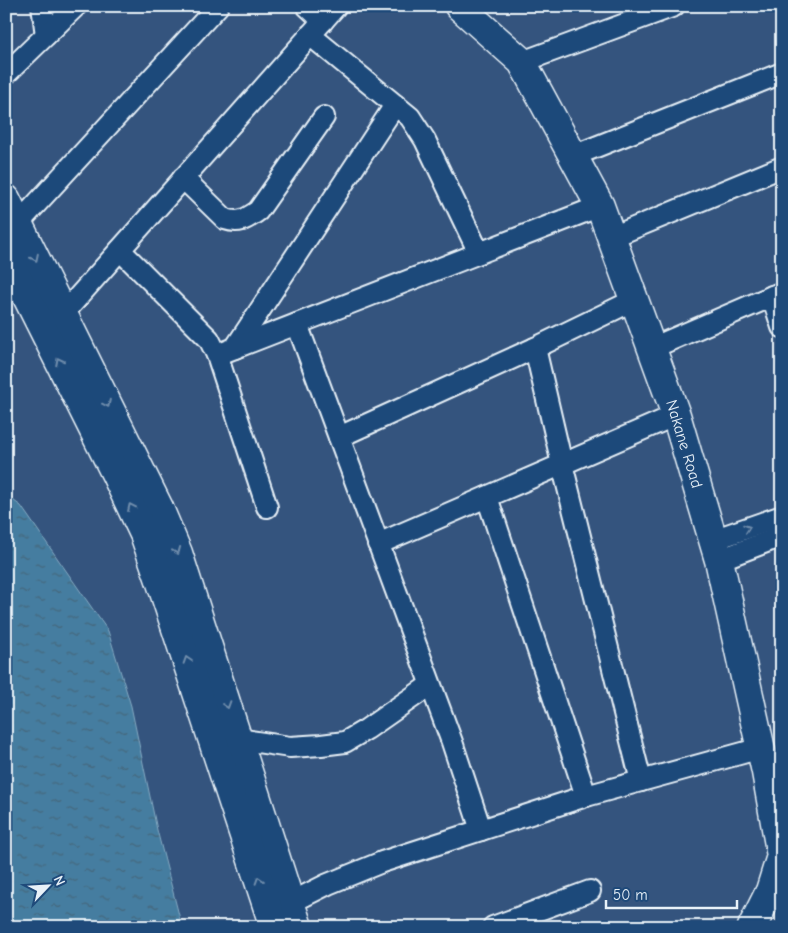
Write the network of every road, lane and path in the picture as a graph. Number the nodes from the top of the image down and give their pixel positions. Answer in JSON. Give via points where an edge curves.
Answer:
{"nodes":[{"id":1,"x":42,"y":6,"type":"edge"},
{"id":2,"x":76,"y":6,"type":"edge"},
{"id":3,"x":218,"y":6,"type":"edge"},
{"id":4,"x":307,"y":6,"type":"edge"},
{"id":5,"x":459,"y":6,"type":"edge"},
{"id":6,"x":674,"y":6,"type":"edge"},
{"id":7,"x":323,"y":21,"type":"edge"},
{"id":8,"x":46,"y":35,"type":"junction"},
{"id":9,"x":522,"y":62,"type":"junction"},
{"id":10,"x":782,"y":73,"type":"edge"},
{"id":11,"x":6,"y":74,"type":"edge"},
{"id":12,"x":395,"y":105,"type":"junction"},
{"id":13,"x":324,"y":117,"type":"dead end"},
{"id":14,"x":573,"y":156,"type":"junction"},
{"id":15,"x":782,"y":167,"type":"edge"},
{"id":16,"x":183,"y":178,"type":"junction"},
{"id":17,"x":6,"y":199,"type":"edge"},
{"id":18,"x":600,"y":206,"type":"junction"},
{"id":19,"x":12,"y":231,"type":"edge"},
{"id":20,"x":612,"y":237,"type":"junction"},
{"id":21,"x":120,"y":250,"type":"junction"},
{"id":22,"x":479,"y":253,"type":"junction"},
{"id":23,"x":6,"y":256,"type":"edge"},
{"id":24,"x":777,"y":294,"type":"edge"},
{"id":25,"x":634,"y":300,"type":"junction"},
{"id":26,"x":54,"y":324,"type":"junction"},
{"id":27,"x":297,"y":324,"type":"junction"},
{"id":28,"x":782,"y":327,"type":"edge"},
{"id":29,"x":535,"y":348,"type":"junction"},
{"id":30,"x":652,"y":348,"type":"junction"},
{"id":31,"x":226,"y":351,"type":"junction"},
{"id":32,"x":676,"y":415,"type":"junction"},
{"id":33,"x":339,"y":437,"type":"junction"},
{"id":34,"x":562,"y":464,"type":"junction"},
{"id":35,"x":487,"y":497,"type":"junction"},
{"id":36,"x":266,"y":507,"type":"dead end"},
{"id":37,"x":782,"y":516,"type":"edge"},
{"id":38,"x":782,"y":536,"type":"edge"},
{"id":39,"x":378,"y":544,"type":"junction"},
{"id":40,"x":716,"y":550,"type":"junction"},
{"id":41,"x":430,"y":685,"type":"junction"},
{"id":42,"x":238,"y":739,"type":"junction"},
{"id":43,"x":770,"y":762,"type":"edge"},
{"id":44,"x":641,"y":781,"type":"junction"},
{"id":45,"x":586,"y":796,"type":"junction"},
{"id":46,"x":481,"y":830,"type":"junction"},
{"id":47,"x":781,"y":857,"type":"edge"},
{"id":48,"x":590,"y":891,"type":"dead end"},
{"id":49,"x":283,"y":917,"type":"edge"},
{"id":50,"x":494,"y":927,"type":"edge"},
{"id":51,"x":752,"y":927,"type":"edge"}],
"edges":[{"from":1,"to":8,"type":"street"},
{"from":2,"to":8,"type":"street"},
{"from":3,"to":19,"type":"street"},
{"from":4,"to":7,"type":"street"},
{"from":5,"to":9,"type":"street","name":"Nakane Road"},
{"from":6,"to":9,"type":"street"},
{"from":7,"to":12,"type":"street"},
{"from":7,"to":16,"type":"street"},
{"from":8,"to":11,"type":"street"},
{"from":9,"to":14,"type":"street","name":"Nakane Road"},
{"from":10,"to":14,"type":"street"},
{"from":12,"to":22,"type":"street","via":[[410,117],[425,140]]},
{"from":12,"to":31,"type":"street"},
{"from":13,"to":16,"type":"street","via":[[258,211],[244,221],[225,219]]},
{"from":14,"to":18,"type":"street","name":"Nakane Road"},
{"from":15,"to":20,"type":"street"},
{"from":16,"to":21,"type":"street"},
{"from":17,"to":19,"type":"street"},
{"from":18,"to":20,"type":"street","name":"Nakane Road"},
{"from":18,"to":22,"type":"street"},
{"from":19,"to":26,"type":"street","one_way":true},
{"from":20,"to":25,"type":"street","name":"Nakane Road"},
{"from":21,"to":26,"type":"street"},
{"from":21,"to":31,"type":"street","via":[[209,339]]},
{"from":22,"to":27,"type":"street"},
{"from":23,"to":26,"type":"street"},
{"from":24,"to":28,"type":"street"},
{"from":24,"to":30,"type":"street"},
{"from":25,"to":29,"type":"street"},
{"from":25,"to":30,"type":"street","name":"Nakane Road"},
{"from":26,"to":42,"type":"street","one_way":true,"via":[[159,508],[178,553]]},
{"from":49,"to":26,"type":"street","one_way":true,"via":[[144,534]]},
{"from":27,"to":31,"type":"street"},
{"from":27,"to":33,"type":"street"},
{"from":29,"to":33,"type":"street"},
{"from":29,"to":34,"type":"street"},
{"from":30,"to":32,"type":"street","name":"Nakane Road"},
{"from":31,"to":36,"type":"street"},
{"from":32,"to":34,"type":"street"},
{"from":32,"to":40,"type":"street","name":"Nakane Road"},
{"from":33,"to":39,"type":"street"},
{"from":34,"to":35,"type":"street"},
{"from":34,"to":44,"type":"street"},
{"from":35,"to":39,"type":"street"},
{"from":35,"to":45,"type":"street"},
{"from":40,"to":37,"type":"street","one_way":true},
{"from":38,"to":40,"type":"street"},
{"from":39,"to":41,"type":"street"},
{"from":40,"to":43,"type":"street","name":"Nakane Road"},
{"from":41,"to":42,"type":"street","via":[[345,742],[290,747]]},
{"from":41,"to":46,"type":"street"},
{"from":42,"to":49,"type":"street"},
{"from":43,"to":44,"type":"street"},
{"from":43,"to":47,"type":"street","name":"Nakane Road"},
{"from":44,"to":45,"type":"street"},
{"from":45,"to":46,"type":"street"},
{"from":46,"to":49,"type":"street","via":[[382,862],[328,884]]},
{"from":47,"to":51,"type":"street","name":"Nakane Road","via":[[770,892]]},
{"from":48,"to":50,"type":"street"}]}
